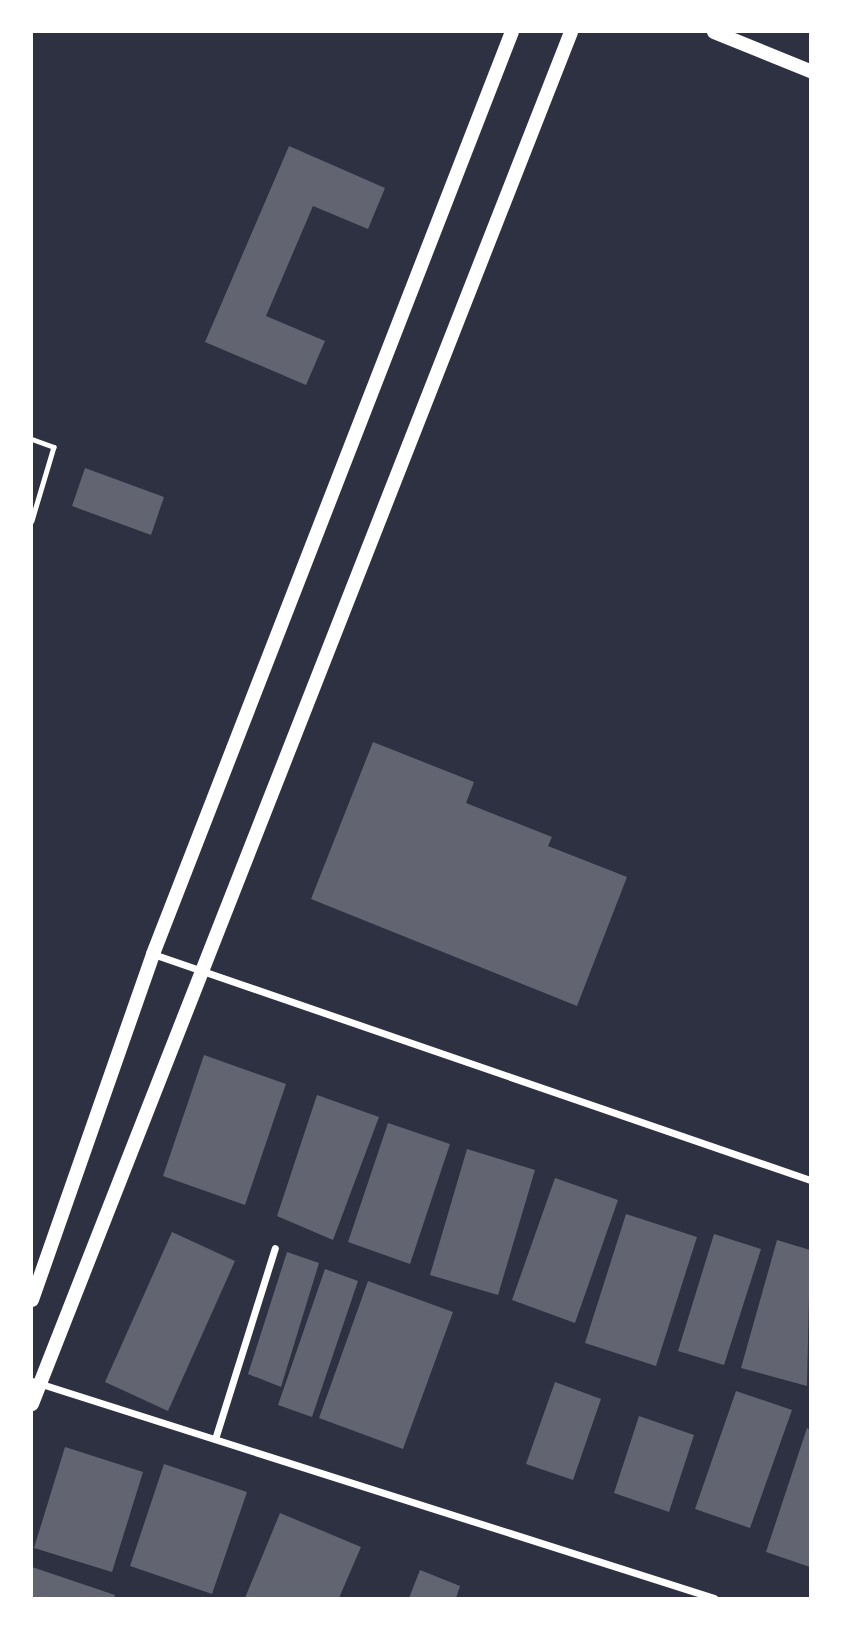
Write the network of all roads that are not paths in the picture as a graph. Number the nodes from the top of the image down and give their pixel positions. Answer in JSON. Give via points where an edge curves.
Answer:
{"nodes":[{"id":1,"x":512,"y":32,"type":"edge"},
{"id":2,"x":571,"y":32,"type":"edge"},
{"id":3,"x":714,"y":32,"type":"edge"},
{"id":4,"x":810,"y":71,"type":"edge"},
{"id":5,"x":153,"y":954,"type":"junction"},
{"id":6,"x":198,"y":970,"type":"junction"},
{"id":7,"x":810,"y":1180,"type":"edge"},
{"id":8,"x":275,"y":1248,"type":"dead end"},
{"id":9,"x":32,"y":1300,"type":"edge"},
{"id":10,"x":35,"y":1382,"type":"edge"},
{"id":11,"x":32,"y":1404,"type":"edge"},
{"id":12,"x":215,"y":1439,"type":"junction"},
{"id":13,"x":715,"y":1598,"type":"edge"}],
"edges":[{"from":1,"to":5,"type":"main road"},
{"from":2,"to":6,"type":"main road"},
{"from":3,"to":4,"type":"main road"},
{"from":5,"to":6,"type":"street"},
{"from":5,"to":9,"type":"main road"},
{"from":6,"to":7,"type":"street"},
{"from":6,"to":10,"type":"main road"},
{"from":8,"to":12,"type":"street"},
{"from":10,"to":11,"type":"main road"},
{"from":10,"to":12,"type":"street"},
{"from":12,"to":13,"type":"street"}]}
